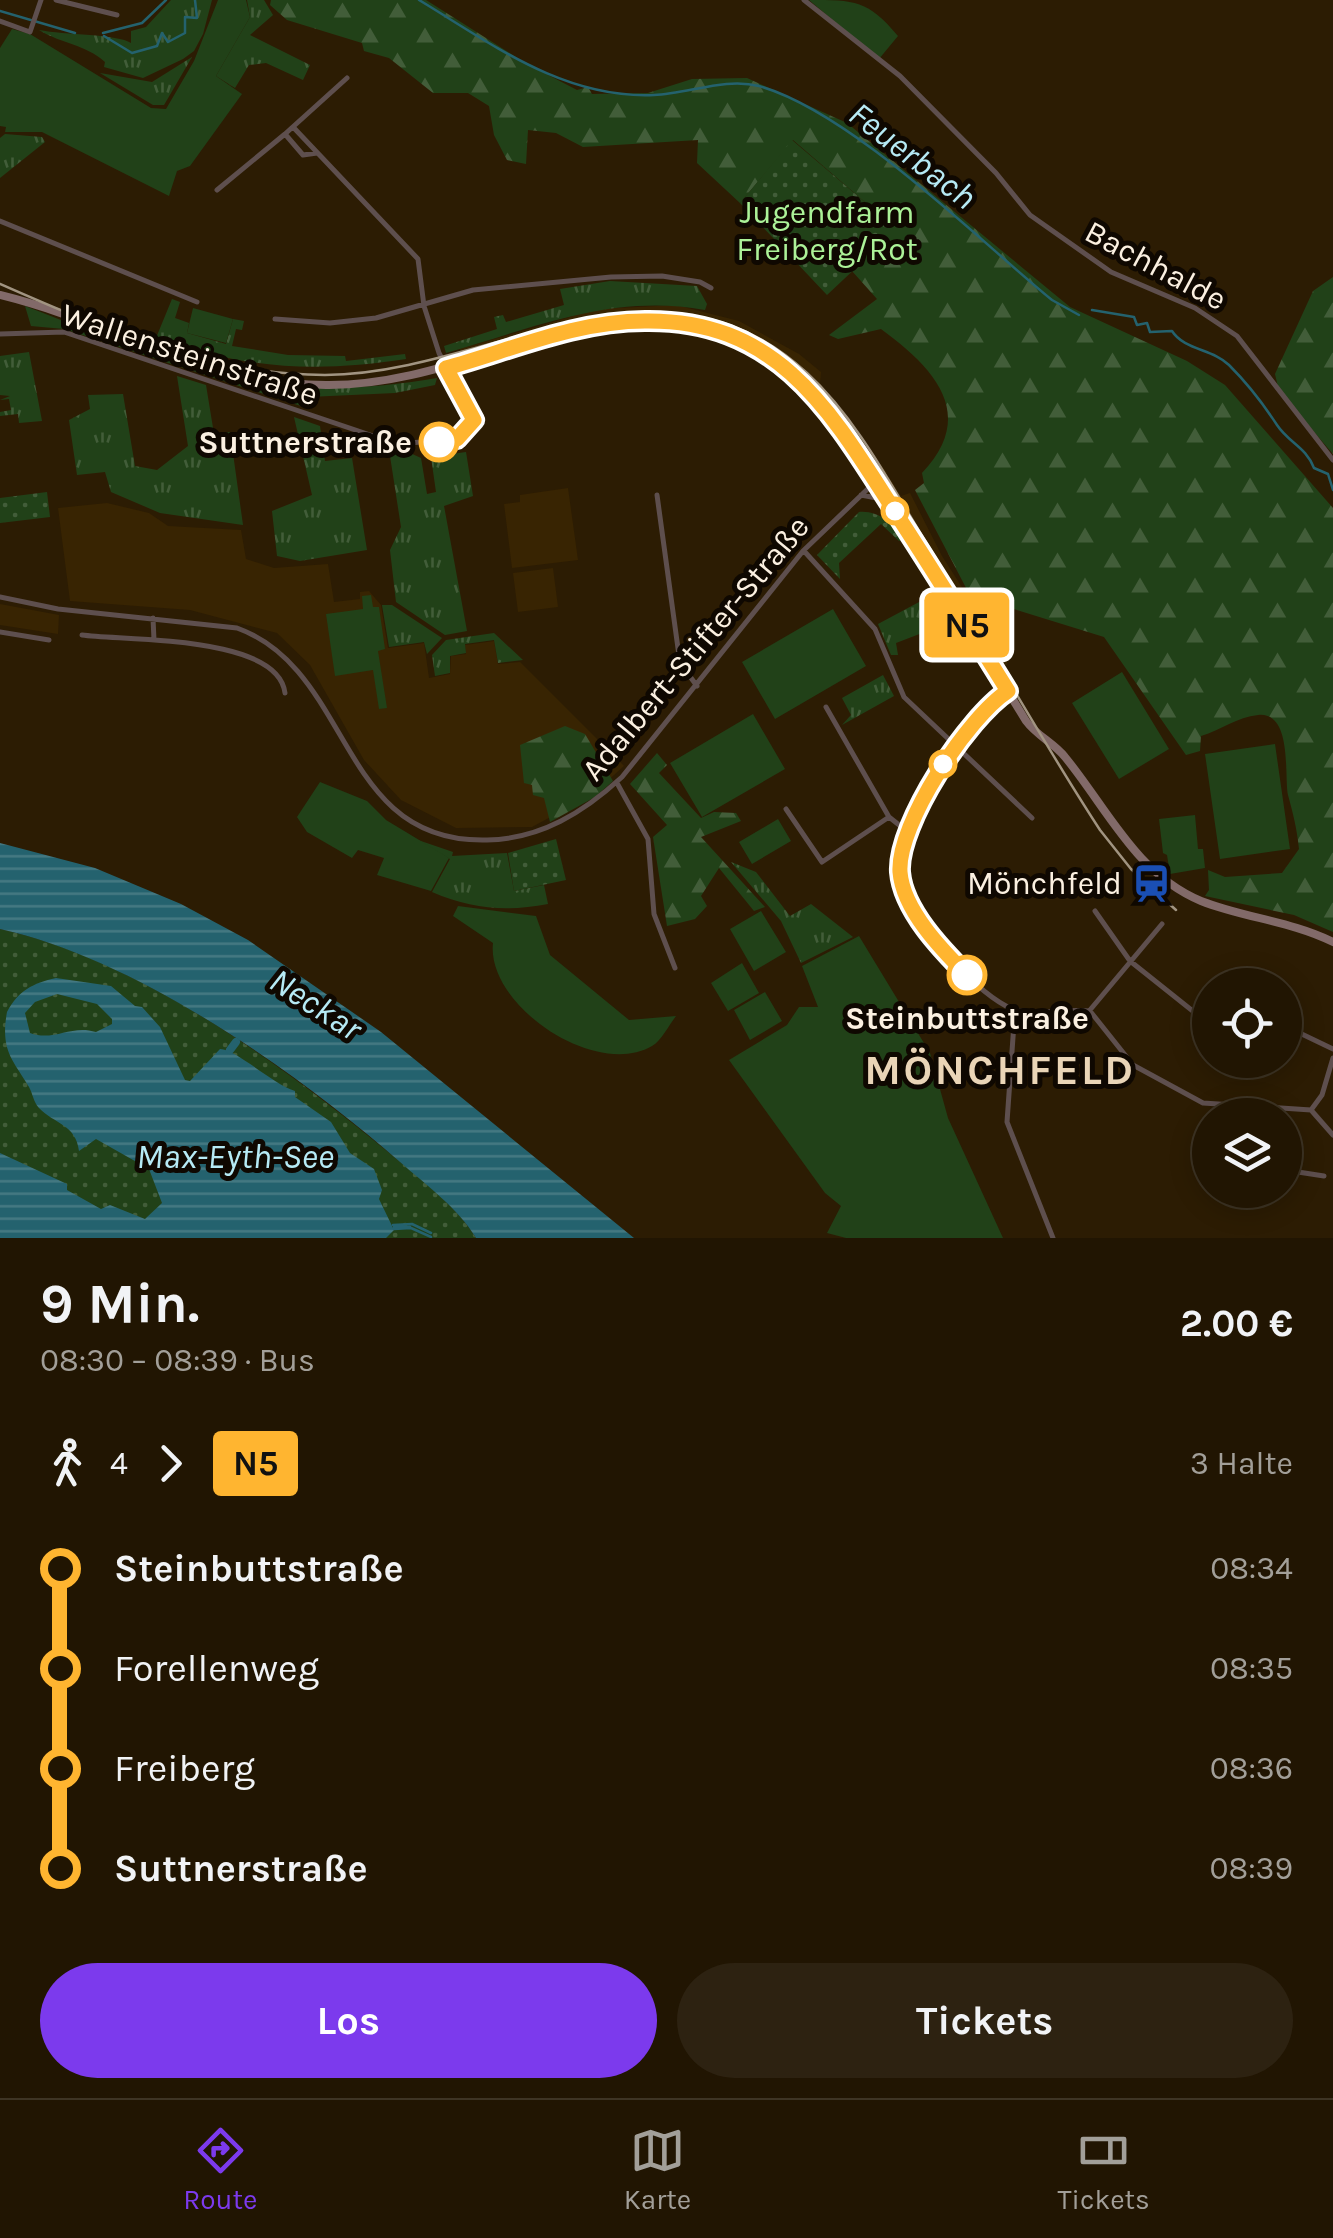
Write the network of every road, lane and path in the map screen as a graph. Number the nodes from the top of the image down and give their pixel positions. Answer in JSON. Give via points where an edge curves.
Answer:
{"nodes":[{"id":1,"x":41,"y":0,"type":"edge"},
{"id":2,"x":56,"y":0,"type":"edge"},
{"id":3,"x":804,"y":0,"type":"edge"},
{"id":4,"x":118,"y":16,"type":"dead end"},
{"id":5,"x":0,"y":21,"type":"edge"},
{"id":6,"x":347,"y":78,"type":"dead end"},
{"id":7,"x":294,"y":128,"type":"junction"},
{"id":8,"x":284,"y":134,"type":"junction"},
{"id":9,"x":317,"y":153,"type":"junction"},
{"id":10,"x":216,"y":190,"type":"dead end"},
{"id":11,"x":0,"y":222,"type":"edge"},
{"id":12,"x":711,"y":288,"type":"dead end"},
{"id":13,"x":0,"y":294,"type":"edge"},
{"id":14,"x":196,"y":302,"type":"dead end"},
{"id":15,"x":424,"y":306,"type":"junction"},
{"id":16,"x":275,"y":319,"type":"dead end"},
{"id":17,"x":0,"y":334,"type":"edge"},
{"id":18,"x":446,"y":368,"type":"junction"},
{"id":19,"x":1333,"y":460,"type":"edge"},
{"id":20,"x":876,"y":480,"type":"junction"},
{"id":21,"x":861,"y":495,"type":"junction"},
{"id":22,"x":657,"y":496,"type":"dead end"},
{"id":23,"x":888,"y":500,"type":"junction"},
{"id":24,"x":803,"y":551,"type":"junction"},
{"id":25,"x":0,"y":596,"type":"edge"},
{"id":26,"x":153,"y":618,"type":"junction"},
{"id":27,"x":0,"y":632,"type":"edge"},
{"id":28,"x":82,"y":635,"type":"dead end"},
{"id":29,"x":49,"y":640,"type":"dead end"},
{"id":30,"x":154,"y":641,"type":"junction"},
{"id":31,"x":697,"y":686,"type":"junction"},
{"id":32,"x":1008,"y":691,"type":"junction"},
{"id":33,"x":286,"y":693,"type":"dead end"},
{"id":34,"x":826,"y":708,"type":"dead end"},
{"id":35,"x":956,"y":742,"type":"junction"},
{"id":36,"x":616,"y":782,"type":"junction"},
{"id":37,"x":786,"y":809,"type":"dead end"},
{"id":38,"x":889,"y":817,"type":"junction"},
{"id":39,"x":1032,"y":818,"type":"dead end"},
{"id":40,"x":908,"y":832,"type":"junction"},
{"id":41,"x":1094,"y":911,"type":"dead end"},
{"id":42,"x":1162,"y":924,"type":"dead end"},
{"id":43,"x":1333,"y":942,"type":"edge"},
{"id":44,"x":1130,"y":961,"type":"junction"},
{"id":45,"x":674,"y":968,"type":"dead end"},
{"id":46,"x":1015,"y":1009,"type":"junction"},
{"id":47,"x":1090,"y":1010,"type":"junction"},
{"id":48,"x":1192,"y":1010,"type":"edge"},
{"id":49,"x":1302,"y":1034,"type":"edge"},
{"id":50,"x":1333,"y":1048,"type":"edge"},
{"id":51,"x":1333,"y":1058,"type":"edge"},
{"id":52,"x":1322,"y":1096,"type":"junction"},
{"id":53,"x":1333,"y":1097,"type":"edge"},
{"id":54,"x":1192,"y":1098,"type":"edge"},
{"id":55,"x":1302,"y":1110,"type":"edge"},
{"id":56,"x":1311,"y":1110,"type":"junction"},
{"id":57,"x":1333,"y":1135,"type":"edge"},
{"id":58,"x":1302,"y":1173,"type":"edge"},
{"id":59,"x":1324,"y":1176,"type":"dead end"},
{"id":60,"x":1053,"y":1238,"type":"edge"}],
"edges":[{"from":1,"to":5,"type":"street","via":[[30,32]]},
{"from":2,"to":4,"type":"street"},
{"from":3,"to":19,"type":"street","name":"Bachhalde","via":[[900,76],[1025,210],[1111,272],[1195,308],[1238,336]]},
{"from":6,"to":7,"type":"street"},
{"from":7,"to":8,"type":"street"},
{"from":7,"to":9,"type":"street"},
{"from":8,"to":9,"type":"street","via":[[303,155]]},
{"from":8,"to":10,"type":"street"},
{"from":9,"to":15,"type":"street","via":[[418,259]]},
{"from":11,"to":14,"type":"street"},
{"from":12,"to":15,"type":"street","via":[[662,276],[610,276],[474,290]]},
{"from":13,"to":18,"type":"main road","via":[[172,357],[248,377],[342,385]]},
{"from":15,"to":16,"type":"street","via":[[330,323]]},
{"from":15,"to":18,"type":"street"},
{"from":17,"to":18,"type":"street","name":"Wallensteinstraße","via":[[64,332],[397,444],[457,439],[468,432],[474,420]]},
{"from":18,"to":20,"type":"main road","via":[[612,323],[661,321],[714,330],[759,350],[804,383]]},
{"from":20,"to":21,"type":"street","name":"Adalbert-Stifter-Straße"},
{"from":20,"to":23,"type":"main road"},
{"from":21,"to":23,"type":"street"},
{"from":21,"to":24,"type":"street","name":"Adalbert-Stifter-Straße"},
{"from":22,"to":31,"type":"street","via":[[680,663]]},
{"from":23,"to":32,"type":"main road"},
{"from":24,"to":31,"type":"street","name":"Adalbert-Stifter-Straße"},
{"from":24,"to":35,"type":"street","via":[[875,629],[904,697]]},
{"from":25,"to":26,"type":"street","name":"Adalbert-Stifter-Straße"},
{"from":26,"to":30,"type":"street"},
{"from":26,"to":36,"type":"street","name":"Adalbert-Stifter-Straße","via":[[237,628],[285,654],[308,680],[374,793],[439,834],[478,840],[535,834]]},
{"from":27,"to":29,"type":"street"},
{"from":28,"to":30,"type":"street"},
{"from":30,"to":33,"type":"street","via":[[231,649],[275,674]]},
{"from":31,"to":36,"type":"street","name":"Adalbert-Stifter-Straße"},
{"from":32,"to":35,"type":"street"},
{"from":32,"to":43,"type":"main road","via":[[1033,730],[1065,756],[1113,827],[1173,885],[1202,901]]},
{"from":34,"to":38,"type":"street"},
{"from":35,"to":39,"type":"street"},
{"from":35,"to":40,"type":"street"},
{"from":36,"to":45,"type":"street","via":[[648,839],[654,914]]},
{"from":37,"to":38,"type":"street","via":[[822,862]]},
{"from":38,"to":40,"type":"street"},
{"from":40,"to":46,"type":"street","via":[[900,871],[917,914],[967,975]]},
{"from":41,"to":44,"type":"street"},
{"from":42,"to":44,"type":"street"},
{"from":44,"to":47,"type":"street"},
{"from":44,"to":48,"type":"street"},
{"from":46,"to":47,"type":"street"},
{"from":46,"to":60,"type":"street","via":[[1007,1122]]},
{"from":47,"to":54,"type":"street","via":[[1133,1065]]},
{"from":49,"to":50,"type":"street"},
{"from":51,"to":52,"type":"street"},
{"from":52,"to":53,"type":"street"},
{"from":52,"to":56,"type":"street"},
{"from":55,"to":56,"type":"street"},
{"from":56,"to":57,"type":"street"},
{"from":58,"to":59,"type":"street"}]}
